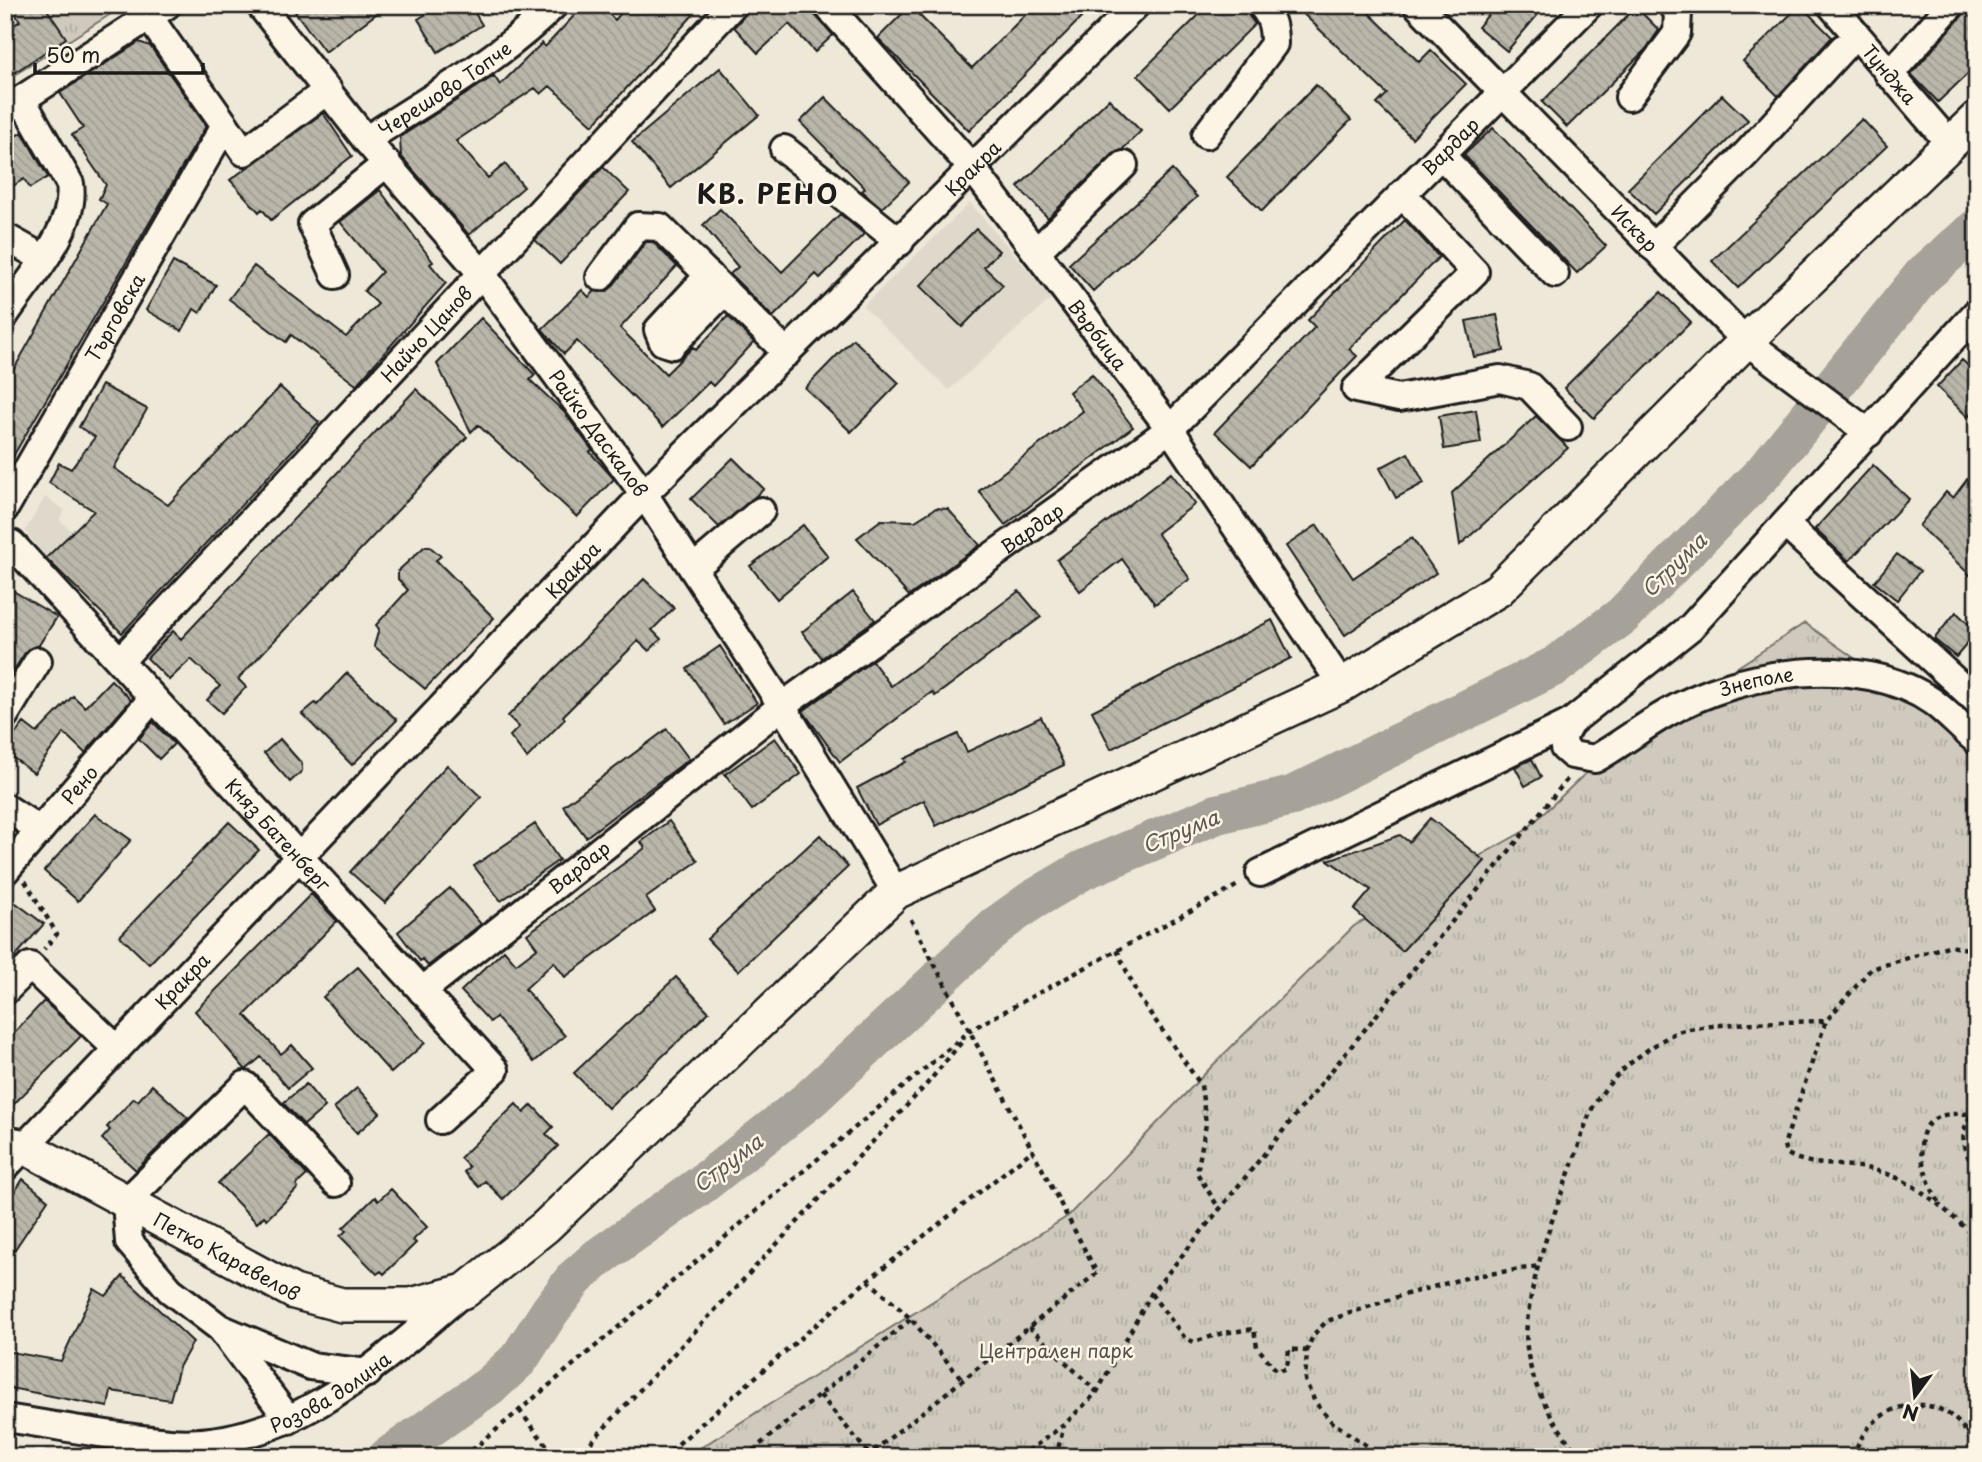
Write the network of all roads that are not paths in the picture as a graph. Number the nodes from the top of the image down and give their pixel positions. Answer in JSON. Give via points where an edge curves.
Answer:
{"nodes":[{"id":1,"x":260,"y":5,"type":"edge"},
{"id":2,"x":554,"y":5,"type":"edge"},
{"id":3,"x":733,"y":5,"type":"edge"},
{"id":4,"x":827,"y":5,"type":"edge"},
{"id":5,"x":1136,"y":5,"type":"edge"},
{"id":6,"x":1261,"y":5,"type":"edge"},
{"id":7,"x":1417,"y":5,"type":"edge"},
{"id":8,"x":1589,"y":5,"type":"edge"},
{"id":9,"x":1672,"y":5,"type":"edge"},
{"id":10,"x":1831,"y":5,"type":"edge"},
{"id":11,"x":1951,"y":5,"type":"edge"},
{"id":12,"x":158,"y":11,"type":"edge"},
{"id":13,"x":1843,"y":48,"type":"dead end"},
{"id":14,"x":1889,"y":75,"type":"junction"},
{"id":15,"x":328,"y":90,"type":"junction"},
{"id":16,"x":1501,"y":94,"type":"junction"},
{"id":17,"x":1629,"y":97,"type":"dead end"},
{"id":18,"x":14,"y":105,"type":"edge"},
{"id":19,"x":1977,"y":118,"type":"edge"},
{"id":20,"x":225,"y":125,"type":"junction"},
{"id":21,"x":1206,"y":135,"type":"dead end"},
{"id":22,"x":366,"y":140,"type":"junction"},
{"id":23,"x":1950,"y":144,"type":"junction"},
{"id":24,"x":784,"y":149,"type":"dead end"},
{"id":25,"x":1441,"y":155,"type":"junction"},
{"id":26,"x":387,"y":163,"type":"junction"},
{"id":27,"x":1124,"y":165,"type":"dead end"},
{"id":28,"x":973,"y":169,"type":"junction"},
{"id":29,"x":1402,"y":194,"type":"junction"},
{"id":30,"x":5,"y":237,"type":"edge"},
{"id":31,"x":900,"y":242,"type":"junction"},
{"id":32,"x":1653,"y":247,"type":"junction"},
{"id":33,"x":1036,"y":252,"type":"junction"},
{"id":34,"x":43,"y":258,"type":"junction"},
{"id":35,"x":482,"y":274,"type":"junction"},
{"id":36,"x":1555,"y":274,"type":"dead end"},
{"id":37,"x":335,"y":275,"type":"dead end"},
{"id":38,"x":600,"y":277,"type":"dead end"},
{"id":39,"x":5,"y":315,"type":"edge"},
{"id":40,"x":1972,"y":326,"type":"edge"},
{"id":41,"x":1746,"y":341,"type":"junction"},
{"id":42,"x":787,"y":353,"type":"junction"},
{"id":43,"x":1568,"y":426,"type":"dead end"},
{"id":44,"x":1170,"y":429,"type":"junction"},
{"id":45,"x":1869,"y":433,"type":"junction"},
{"id":46,"x":644,"y":494,"type":"junction"},
{"id":47,"x":5,"y":508,"type":"edge"},
{"id":48,"x":761,"y":510,"type":"dead end"},
{"id":49,"x":1786,"y":525,"type":"junction"},
{"id":50,"x":12,"y":544,"type":"dead end"},
{"id":51,"x":692,"y":569,"type":"junction"},
{"id":52,"x":38,"y":661,"type":"dead end"},
{"id":53,"x":120,"y":661,"type":"junction"},
{"id":54,"x":1342,"y":685,"type":"junction"},
{"id":55,"x":153,"y":698,"type":"junction"},
{"id":56,"x":1977,"y":701,"type":"edge"},
{"id":57,"x":782,"y":706,"type":"junction"},
{"id":58,"x":5,"y":716,"type":"edge"},
{"id":59,"x":1570,"y":723,"type":"junction"},
{"id":60,"x":1977,"y":741,"type":"edge"},
{"id":61,"x":5,"y":807,"type":"edge"},
{"id":62,"x":40,"y":830,"type":"junction"},
{"id":63,"x":300,"y":857,"type":"junction"},
{"id":64,"x":9,"y":866,"type":"edge"},
{"id":65,"x":1260,"y":873,"type":"road end"},
{"id":66,"x":896,"y":892,"type":"junction"},
{"id":67,"x":422,"y":990,"type":"junction"},
{"id":68,"x":5,"y":991,"type":"edge"},
{"id":69,"x":117,"y":1049,"type":"junction"},
{"id":70,"x":440,"y":1120,"type":"dead end"},
{"id":71,"x":12,"y":1152,"type":"edge"},
{"id":72,"x":336,"y":1183,"type":"dead end"},
{"id":73,"x":126,"y":1202,"type":"junction"},
{"id":74,"x":465,"y":1291,"type":"junction"},
{"id":75,"x":220,"y":1328,"type":"junction"},
{"id":76,"x":368,"y":1373,"type":"junction"},
{"id":77,"x":5,"y":1418,"type":"edge"},
{"id":78,"x":289,"y":1420,"type":"junction"}],
"edges":[{"from":1,"to":15,"type":"street","name":"Райко Даскалов"},
{"from":2,"to":22,"type":"street","name":"Черешово Топче","via":[[491,56]]},
{"from":3,"to":35,"type":"street","name":"Найчо Цанов"},
{"from":4,"to":28,"type":"street","name":"Върбица"},
{"from":5,"to":28,"type":"street","name":"Кракра"},
{"from":6,"to":21,"type":"street","via":[[1275,29],[1274,44]]},
{"from":7,"to":16,"type":"street","name":"Искър"},
{"from":8,"to":16,"type":"street","name":"Вардар"},
{"from":9,"to":17,"type":"street","via":[[1678,12],[1677,33]]},
{"from":10,"to":14,"type":"street","name":"Тунджа"},
{"from":11,"to":14,"type":"street"},
{"from":12,"to":18,"type":"street"},
{"from":12,"to":20,"type":"street"},
{"from":13,"to":32,"type":"street"},
{"from":14,"to":23,"type":"street","name":"Тунджа"},
{"from":15,"to":20,"type":"street","via":[[244,152]]},
{"from":15,"to":22,"type":"street","name":"Райко Даскалов"},
{"from":16,"to":25,"type":"street","name":"Вардар"},
{"from":16,"to":32,"type":"street","name":"Искър"},
{"from":18,"to":34,"type":"street","via":[[70,184],[67,222]]},
{"from":19,"to":23,"type":"main road"},
{"from":20,"to":47,"type":"street","name":"Търговска"},
{"from":22,"to":26,"type":"street","name":"Райко Даскалов"},
{"from":23,"to":41,"type":"main road"},
{"from":24,"to":31,"type":"street"},
{"from":25,"to":29,"type":"street","name":"Вардар"},
{"from":25,"to":36,"type":"street"},
{"from":26,"to":35,"type":"street","name":"Райко Даскалов"},
{"from":26,"to":37,"type":"street","via":[[312,224]]},
{"from":27,"to":33,"type":"street"},
{"from":28,"to":31,"type":"street","name":"Кракра"},
{"from":28,"to":33,"type":"street","name":"Върбица"},
{"from":29,"to":43,"type":"street","via":[[1475,272],[1356,389],[1399,398],[1500,379],[1529,386]]},
{"from":29,"to":44,"type":"street","name":"Вардар"},
{"from":30,"to":34,"type":"street"},
{"from":31,"to":42,"type":"street","name":"Кракра"},
{"from":32,"to":41,"type":"street","name":"Искър"},
{"from":33,"to":44,"type":"street","name":"Върбица"},
{"from":34,"to":39,"type":"street"},
{"from":35,"to":46,"type":"street","name":"Райко Даскалов"},
{"from":35,"to":53,"type":"street","name":"Найчо Цанов"},
{"from":38,"to":42,"type":"street","via":[[638,226],[660,227]]},
{"from":40,"to":45,"type":"street"},
{"from":41,"to":45,"type":"street","name":"Искър"},
{"from":41,"to":54,"type":"main road","via":[[1498,590]]},
{"from":42,"to":46,"type":"street","name":"Кракра"},
{"from":44,"to":54,"type":"street","name":"Върбица"},
{"from":44,"to":57,"type":"street","name":"Вардар"},
{"from":45,"to":49,"type":"street"},
{"from":46,"to":51,"type":"street","name":"Райко Даскалов"},
{"from":46,"to":63,"type":"street","name":"Кракра"},
{"from":48,"to":51,"type":"street"},
{"from":49,"to":56,"type":"street"},
{"from":49,"to":59,"type":"street","via":[[1690,627]]},
{"from":50,"to":53,"type":"street","name":"Княз Батенберг"},
{"from":51,"to":57,"type":"street","name":"Райко Даскалов"},
{"from":52,"to":58,"type":"street"},
{"from":53,"to":55,"type":"street","name":"Княз Батенберг"},
{"from":54,"to":66,"type":"main road"},
{"from":55,"to":62,"type":"street","name":"Рено"},
{"from":55,"to":63,"type":"street","name":"Княз Батенберг"},
{"from":57,"to":66,"type":"street","name":"Райко Даскалов"},
{"from":57,"to":67,"type":"street","name":"Вардар"},
{"from":59,"to":60,"type":"street","name":"Знеполе","via":[[1563,736],[1564,748],[1572,755],[1595,759],[1668,712],[1710,694],[1760,677],[1810,671],[1863,675],[1896,685],[1932,701]]},
{"from":59,"to":65,"type":"street"},
{"from":61,"to":62,"type":"street"},
{"from":62,"to":64,"type":"street","name":"Рено"},
{"from":63,"to":67,"type":"street","name":"Княз Батенберг"},
{"from":63,"to":69,"type":"street","name":"Кракра"},
{"from":66,"to":74,"type":"main road","via":[[545,1227]]},
{"from":67,"to":70,"type":"street","name":"Княз Батенберг","via":[[495,1070]]},
{"from":68,"to":69,"type":"street","via":[[30,966]]},
{"from":69,"to":71,"type":"street","name":"Кракра"},
{"from":71,"to":73,"type":"main road","name":"Петко Каравелов"},
{"from":72,"to":73,"type":"street","via":[[245,1085]]},
{"from":73,"to":74,"type":"main road","name":"Петко Каравелов","via":[[294,1292],[342,1305],[411,1305]]},
{"from":73,"to":75,"type":"street","via":[[129,1242],[170,1290]]},
{"from":74,"to":76,"type":"street","name":"Розова долина"},
{"from":75,"to":76,"type":"street","via":[[310,1366]]},
{"from":75,"to":78,"type":"street"},
{"from":76,"to":78,"type":"street","name":"Розова долина"},
{"from":77,"to":78,"type":"street","name":"Розова долина","via":[[172,1442],[222,1438],[277,1427]]}]}
